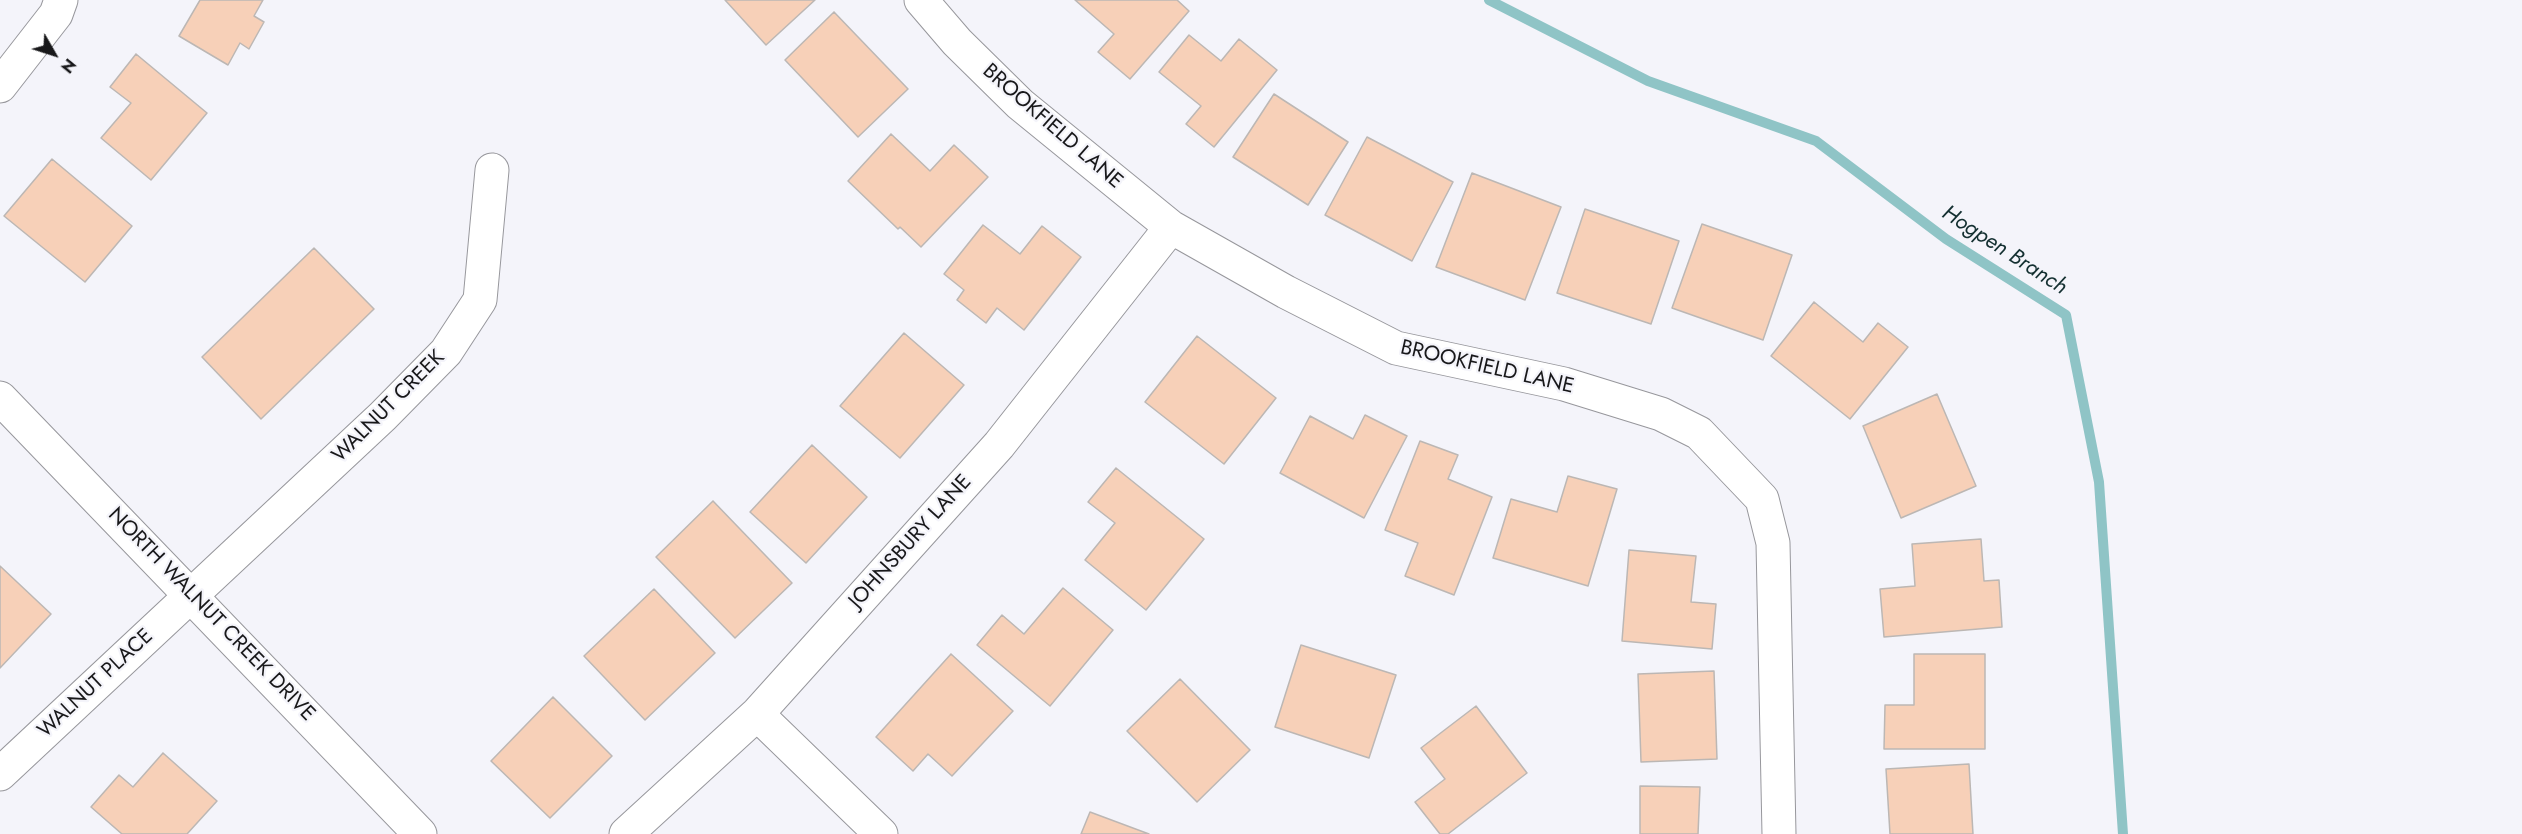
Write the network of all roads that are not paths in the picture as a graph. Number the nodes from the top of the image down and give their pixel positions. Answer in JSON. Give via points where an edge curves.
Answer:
{"nodes":[{"id":1,"x":61,"y":0,"type":"edge"},
{"id":2,"x":921,"y":0,"type":"edge"},
{"id":3,"x":0,"y":86,"type":"edge"},
{"id":4,"x":492,"y":170,"type":"dead end"},
{"id":5,"x":1172,"y":227,"type":"junction"},
{"id":6,"x":0,"y":398,"type":"edge"},
{"id":7,"x":191,"y":594,"type":"junction"},
{"id":8,"x":757,"y":714,"type":"junction"},
{"id":9,"x":0,"y":774,"type":"edge"},
{"id":10,"x":420,"y":834,"type":"edge"},
{"id":11,"x":626,"y":834,"type":"edge"},
{"id":12,"x":881,"y":834,"type":"edge"},
{"id":13,"x":1779,"y":834,"type":"edge"}],
"edges":[{"from":1,"to":3,"type":"street","via":[[56,14]]},
{"from":2,"to":5,"type":"street","name":"BROOKFIELD LANE","via":[[1020,104]]},
{"from":4,"to":7,"type":"street","name":"WALNUT CREEK","via":[[480,300],[446,352],[383,416]]},
{"from":5,"to":8,"type":"street","name":"JOHNSBURY LANE","via":[[999,445]]},
{"from":5,"to":13,"type":"street","name":"BROOKFIELD LANE","via":[[1286,292],[1396,348],[1564,384],[1661,414],[1699,433],[1762,499],[1773,543]]},
{"from":6,"to":7,"type":"street","name":"NORTH WALNUT CREEK DRIVE"},
{"from":7,"to":9,"type":"street","name":"WALNUT PLACE"},
{"from":7,"to":10,"type":"street","name":"NORTH WALNUT CREEK DRIVE"},
{"from":8,"to":11,"type":"street","name":"JOHNSBURY LANE"},
{"from":8,"to":12,"type":"street"}]}
